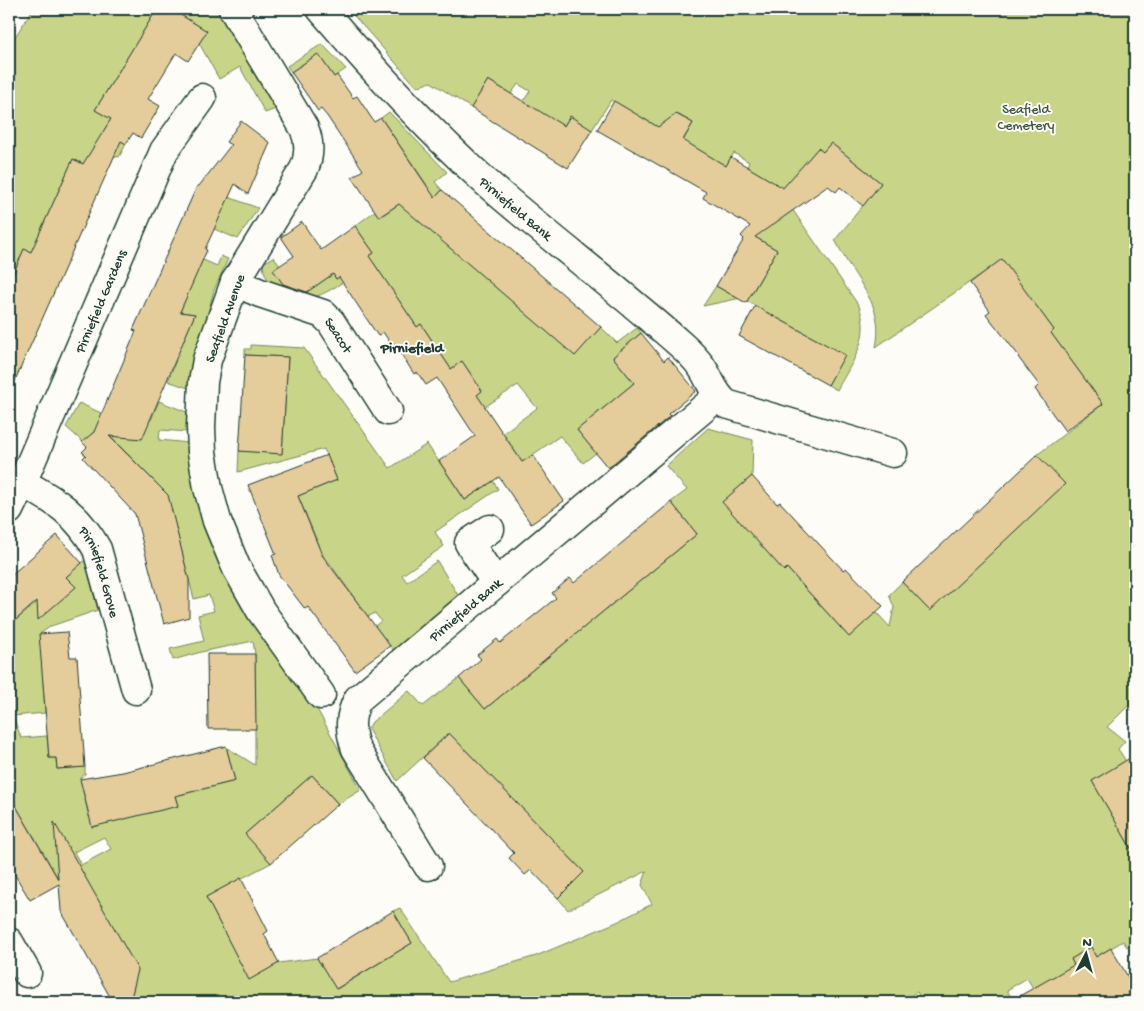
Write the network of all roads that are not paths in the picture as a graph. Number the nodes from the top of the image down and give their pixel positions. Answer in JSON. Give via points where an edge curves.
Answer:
{"nodes":[{"id":1,"x":233,"y":9,"type":"edge"},
{"id":2,"x":321,"y":9,"type":"edge"},
{"id":3,"x":202,"y":98,"type":"dead end"},
{"id":4,"x":235,"y":282,"type":"junction"},
{"id":5,"x":717,"y":397,"type":"junction"},
{"id":6,"x":388,"y":411,"type":"dead end"},
{"id":7,"x":893,"y":453,"type":"dead end"},
{"id":8,"x":22,"y":484,"type":"junction"},
{"id":9,"x":9,"y":510,"type":"edge"},
{"id":10,"x":490,"y":529,"type":"dead end"},
{"id":11,"x":496,"y":583,"type":"junction"},
{"id":12,"x":136,"y":690,"type":"dead end"},
{"id":13,"x":321,"y":695,"type":"dead end"},
{"id":14,"x":428,"y":866,"type":"dead end"},
{"id":15,"x":9,"y":942,"type":"edge"},
{"id":16,"x":27,"y":973,"type":"dead end"}],
"edges":[{"from":1,"to":4,"type":"street","name":"Seafield Avenue","via":[[304,128],[309,142],[304,169]]},
{"from":2,"to":5,"type":"street","name":"Pirniefield Bank","via":[[422,121],[488,184],[692,356],[702,367]]},
{"from":3,"to":8,"type":"street","name":"Pirniefield Gardens","via":[[164,151]]},
{"from":4,"to":6,"type":"street","name":"Seacot","via":[[323,314]]},
{"from":4,"to":13,"type":"street","name":"Seafield Avenue","via":[[207,360],[203,382],[200,427],[208,488],[217,521],[236,567],[261,611]]},
{"from":5,"to":7,"type":"street","via":[[736,408]]},
{"from":5,"to":11,"type":"street","name":"Pirniefield Bank"},
{"from":8,"to":9,"type":"street","name":"Pirniefield Gardens"},
{"from":8,"to":12,"type":"street","name":"Pirniefield Grove","via":[[67,510],[97,549]]},
{"from":10,"to":11,"type":"street","via":[[469,543]]},
{"from":11,"to":14,"type":"street","name":"Pirniefield Bank","via":[[358,699],[350,720],[356,749]]},
{"from":15,"to":16,"type":"street"}]}
